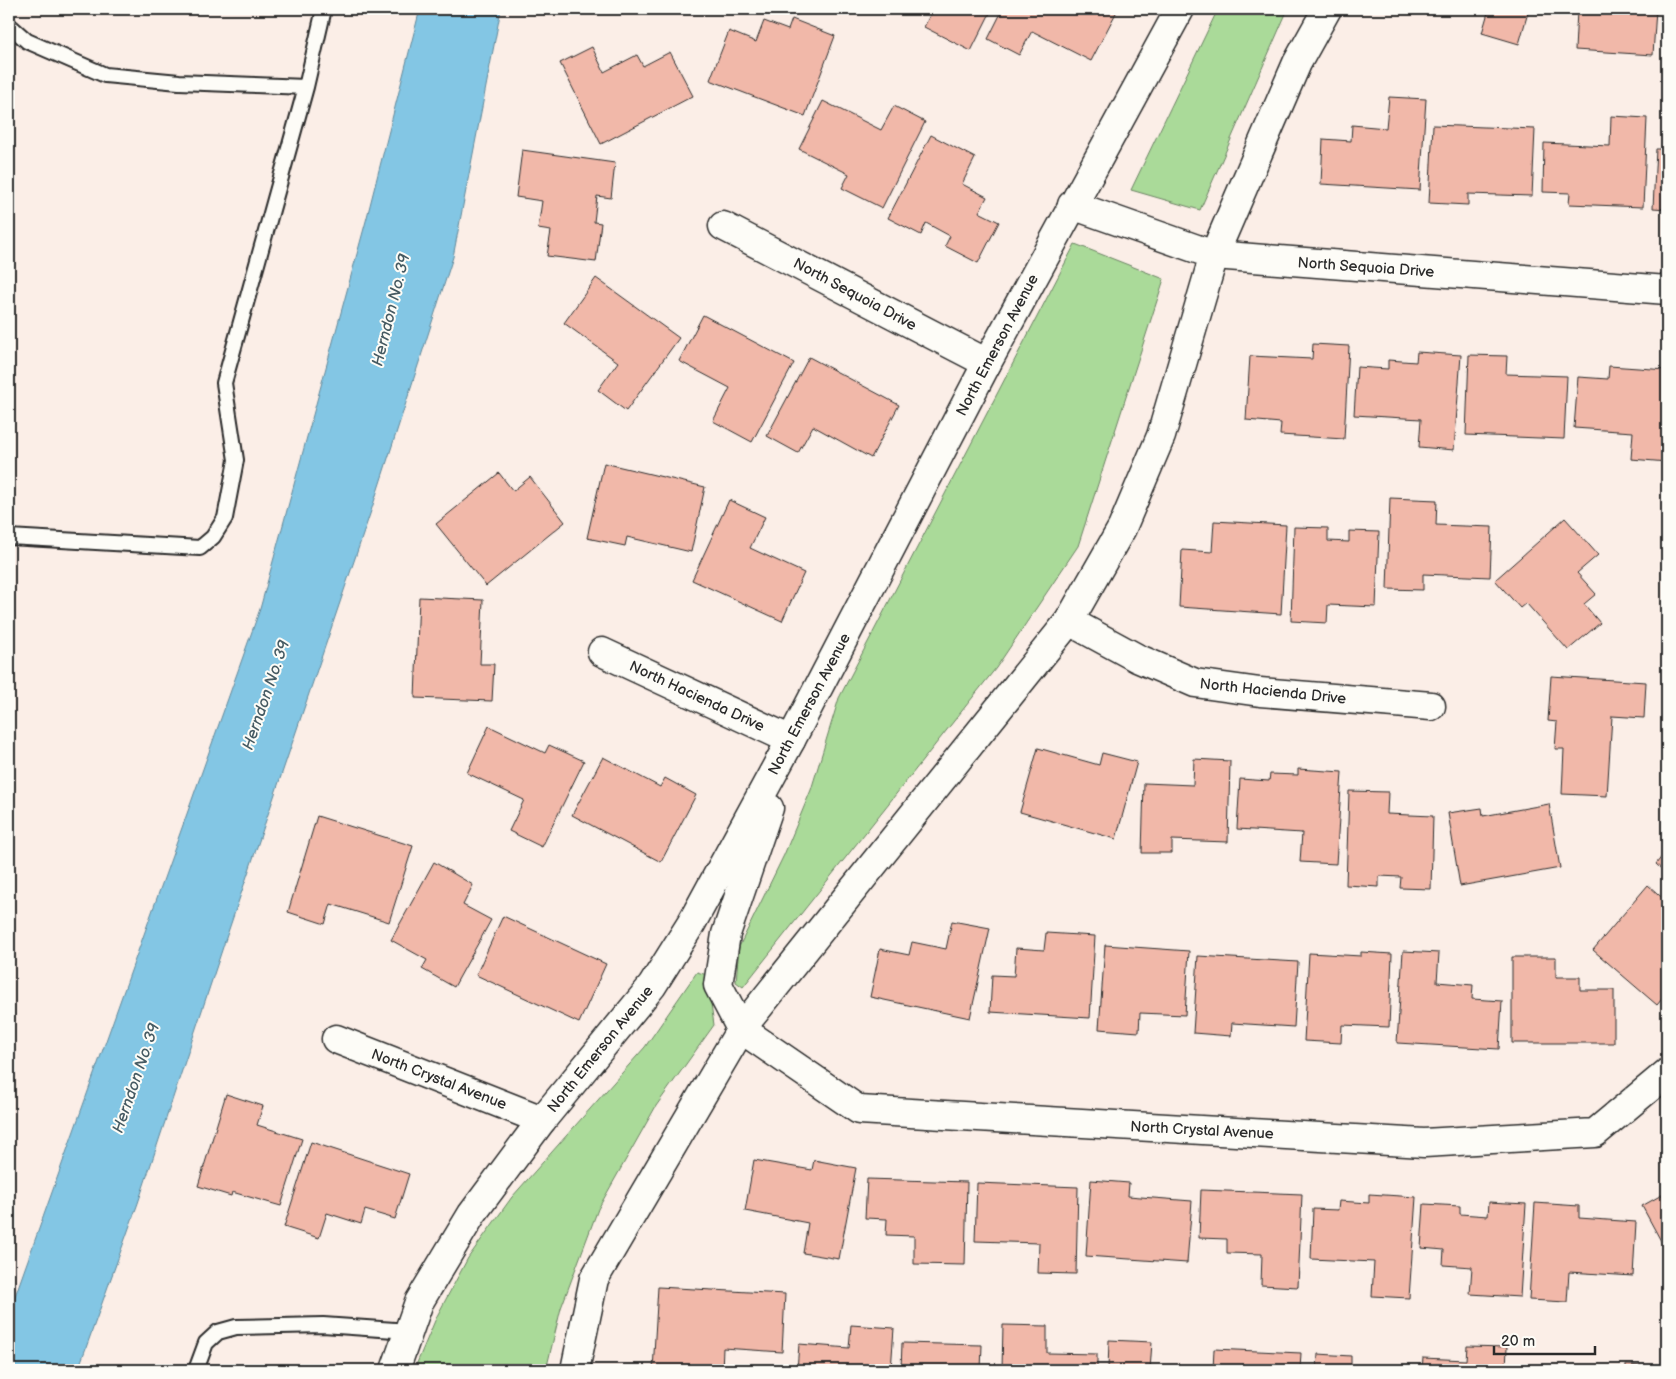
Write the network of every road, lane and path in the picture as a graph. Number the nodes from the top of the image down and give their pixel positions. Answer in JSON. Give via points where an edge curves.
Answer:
{"nodes":[{"id":1,"x":324,"y":9,"type":"edge"},
{"id":2,"x":1180,"y":9,"type":"edge"},
{"id":3,"x":1327,"y":9,"type":"edge"},
{"id":4,"x":9,"y":25,"type":"edge"},
{"id":5,"x":306,"y":87,"type":"junction"},
{"id":6,"x":1072,"y":205,"type":"junction"},
{"id":7,"x":723,"y":226,"type":"dead end"},
{"id":8,"x":1214,"y":255,"type":"junction"},
{"id":9,"x":1667,"y":290,"type":"edge"},
{"id":10,"x":987,"y":363,"type":"junction"},
{"id":11,"x":9,"y":537,"type":"edge"},
{"id":12,"x":1069,"y":621,"type":"junction"},
{"id":13,"x":602,"y":652,"type":"dead end"},
{"id":14,"x":1431,"y":706,"type":"dead end"},
{"id":15,"x":791,"y":740,"type":"junction"},
{"id":16,"x":741,"y":1029,"type":"junction"},
{"id":17,"x":336,"y":1039,"type":"dead end"},
{"id":18,"x":1667,"y":1073,"type":"edge"},
{"id":19,"x":542,"y":1120,"type":"junction"},
{"id":20,"x":409,"y":1331,"type":"junction"},
{"id":21,"x":196,"y":1370,"type":"edge"},
{"id":22,"x":395,"y":1370,"type":"edge"},
{"id":23,"x":575,"y":1370,"type":"edge"}],
"edges":[{"from":1,"to":5,"type":"lane"},
{"from":2,"to":6,"type":"street","name":"North Emerson Avenue"},
{"from":3,"to":8,"type":"street","via":[[1297,63]]},
{"from":4,"to":5,"type":"lane","via":[[27,40],[105,75],[179,82]]},
{"from":5,"to":11,"type":"lane","via":[[224,383],[236,460],[225,518],[213,537],[200,548]]},
{"from":6,"to":8,"type":"street","name":"North Sequoia Drive"},
{"from":6,"to":10,"type":"street","name":"North Emerson Avenue"},
{"from":7,"to":10,"type":"street","name":"North Sequoia Drive"},
{"from":8,"to":9,"type":"street","name":"North Sequoia Drive"},
{"from":8,"to":12,"type":"street","via":[[1161,436],[1122,528]]},
{"from":10,"to":15,"type":"street","name":"North Emerson Avenue"},
{"from":12,"to":14,"type":"street","name":"North Hacienda Drive","via":[[1137,658],[1195,683],[1260,692]]},
{"from":12,"to":16,"type":"street"},
{"from":13,"to":15,"type":"street","name":"North Hacienda Drive"},
{"from":15,"to":16,"type":"street","via":[[726,934],[718,985]]},
{"from":15,"to":19,"type":"street","name":"North Emerson Avenue","via":[[691,924],[652,986]]},
{"from":16,"to":18,"type":"street","name":"North Crystal Avenue","via":[[859,1110],[1424,1143],[1595,1133]]},
{"from":16,"to":23,"type":"street","via":[[594,1279]]},
{"from":17,"to":19,"type":"street","name":"North Crystal Avenue"},
{"from":19,"to":20,"type":"street","name":"North Emerson Avenue","via":[[472,1214],[419,1302]]},
{"from":20,"to":21,"type":"lane","via":[[322,1325],[236,1327],[218,1332],[206,1343]]},
{"from":20,"to":22,"type":"street","name":"North Emerson Avenue"}]}
